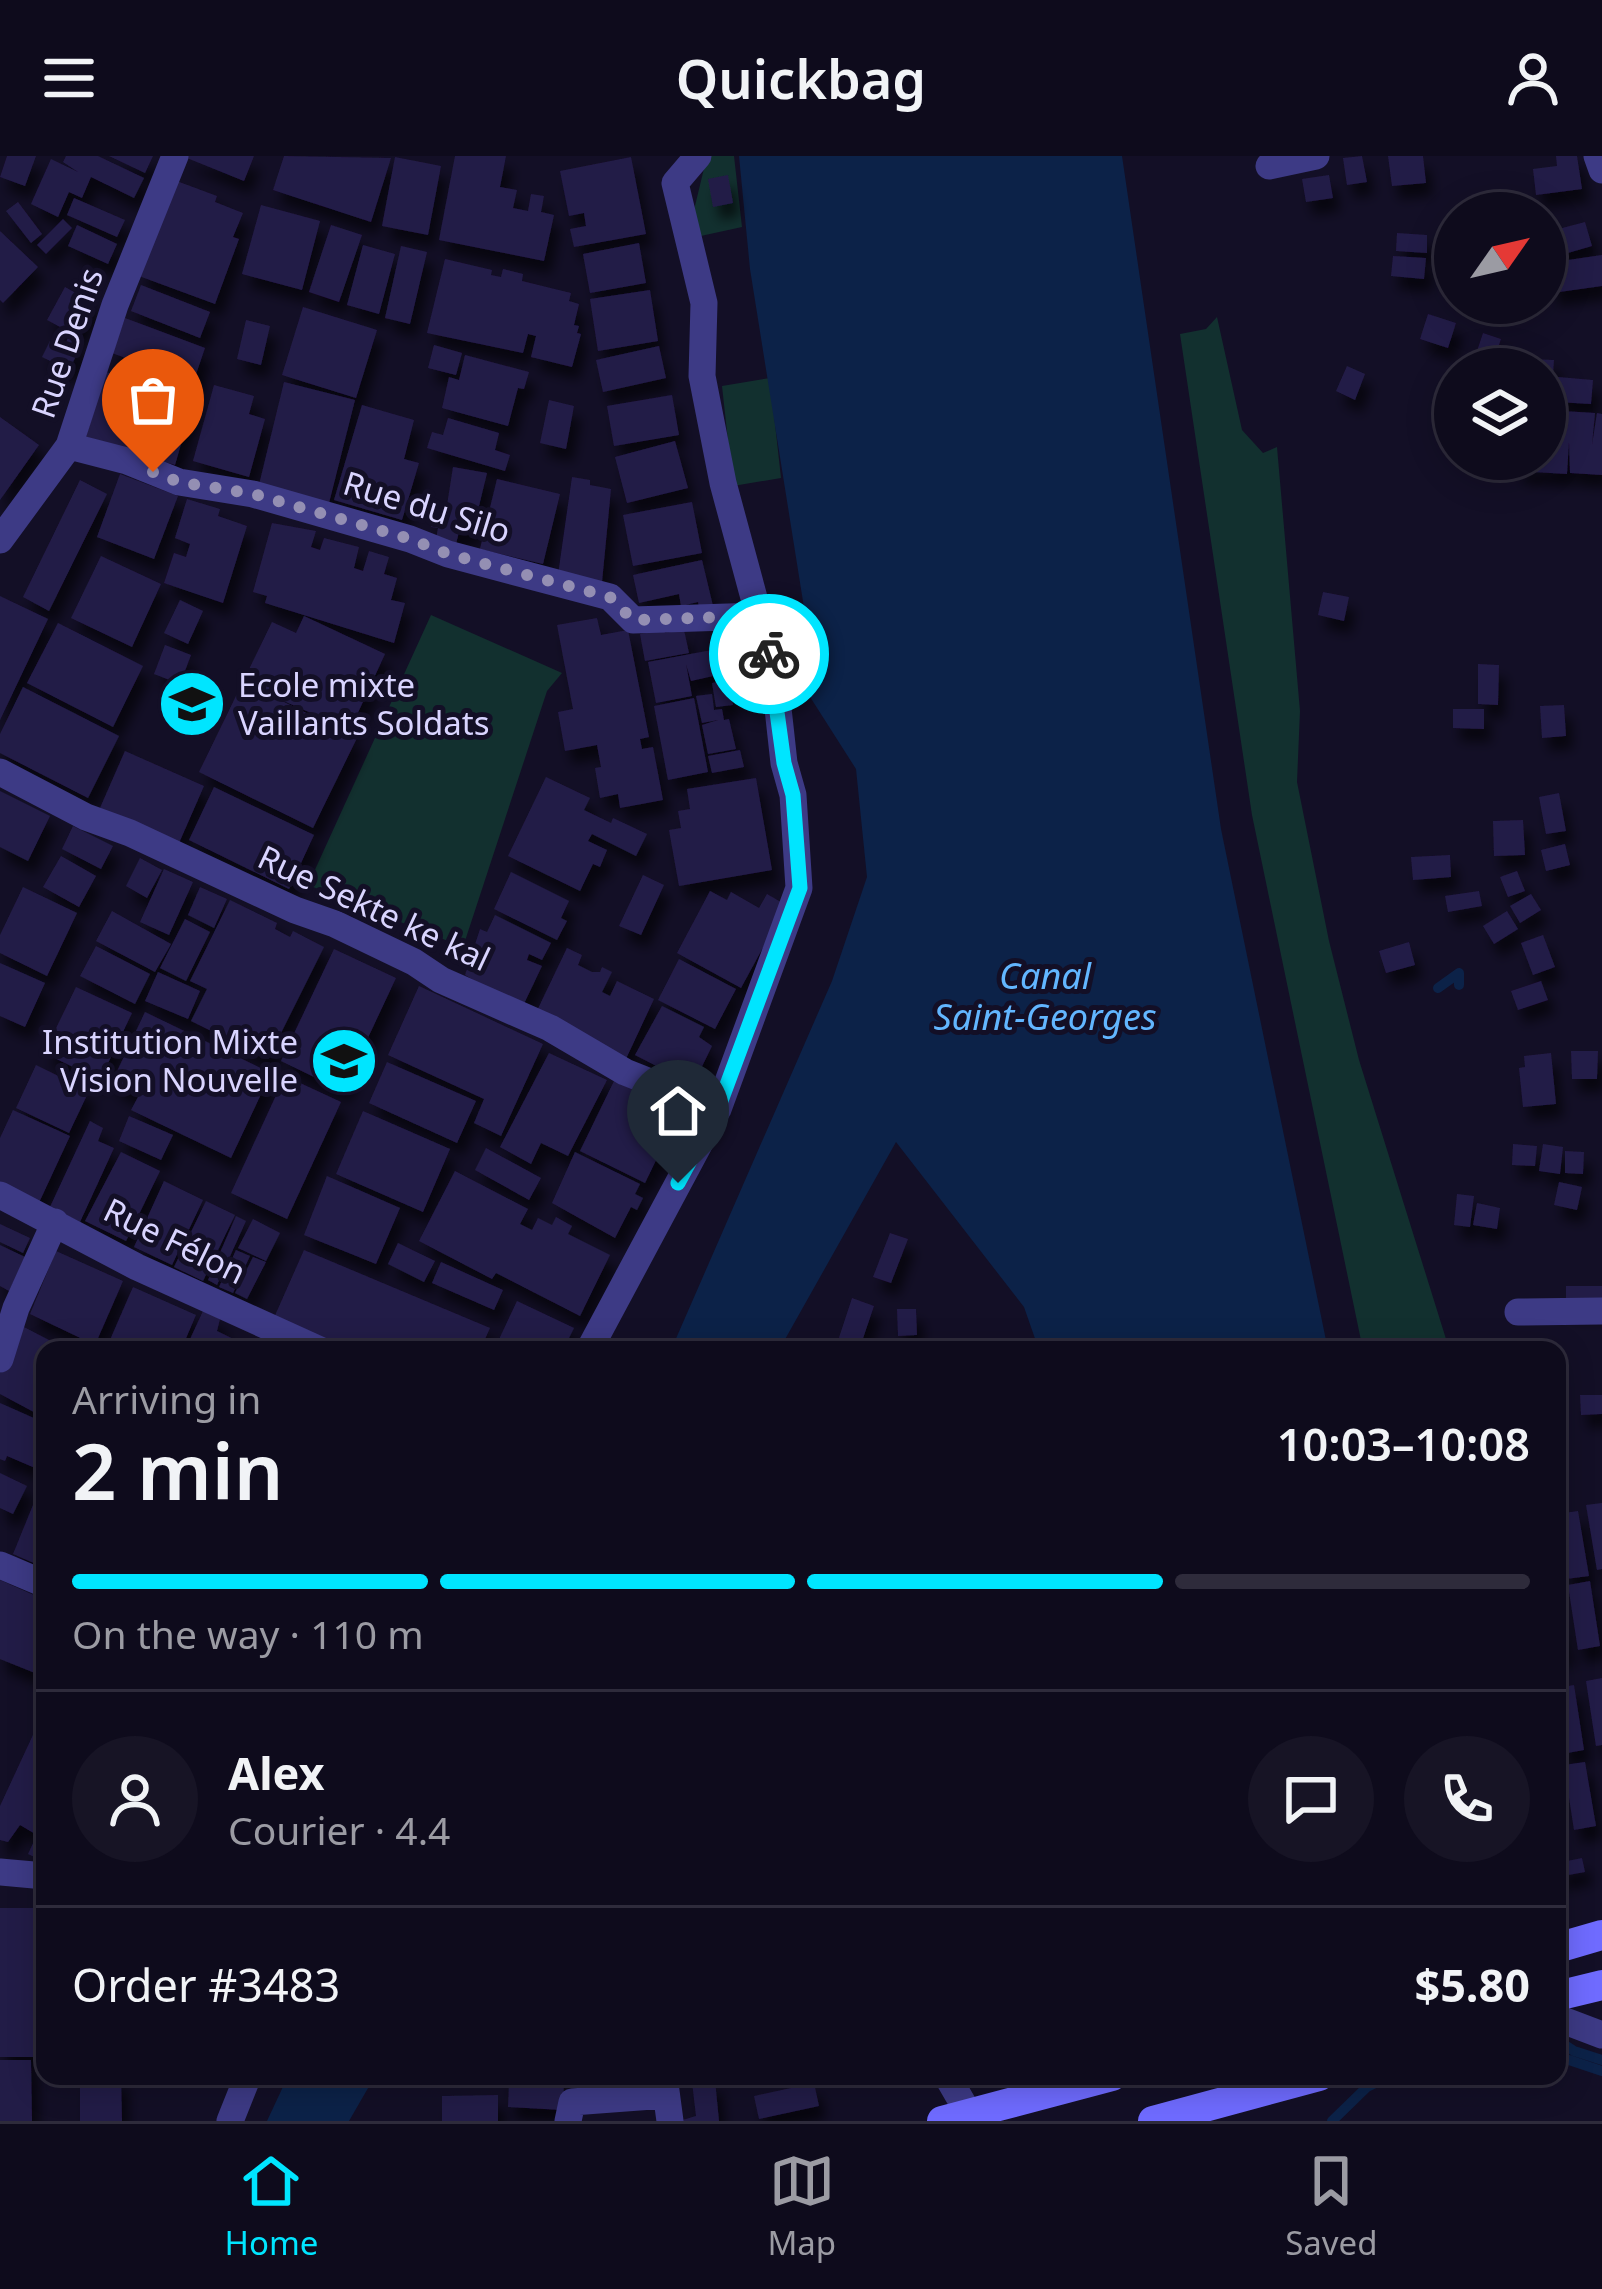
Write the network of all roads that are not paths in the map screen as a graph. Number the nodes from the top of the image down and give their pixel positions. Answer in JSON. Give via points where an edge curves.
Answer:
{"nodes":[{"id":1,"x":176,"y":156,"type":"edge"},
{"id":2,"x":698,"y":156,"type":"edge"},
{"id":3,"x":1316,"y":156,"type":"edge"},
{"id":4,"x":1597,"y":156,"type":"edge"},
{"id":5,"x":1269,"y":166,"type":"dead end"},
{"id":6,"x":1602,"y":170,"type":"edge"},
{"id":7,"x":69,"y":446,"type":"junction"},
{"id":8,"x":0,"y":539,"type":"edge"},
{"id":9,"x":760,"y":616,"type":"junction"},
{"id":10,"x":0,"y":772,"type":"edge"},
{"id":11,"x":718,"y":1109,"type":"junction"},
{"id":12,"x":0,"y":1195,"type":"edge"},
{"id":13,"x":55,"y":1222,"type":"junction"},
{"id":14,"x":1602,"y":1311,"type":"edge"},
{"id":15,"x":1518,"y":1312,"type":"dead end"},
{"id":16,"x":300,"y":1341,"type":"edge"},
{"id":17,"x":594,"y":1341,"type":"edge"},
{"id":18,"x":0,"y":1359,"type":"edge"},
{"id":19,"x":0,"y":1564,"type":"edge"},
{"id":20,"x":36,"y":1580,"type":"edge"},
{"id":21,"x":0,"y":1872,"type":"edge"},
{"id":22,"x":36,"y":1875,"type":"edge"},
{"id":23,"x":1602,"y":1935,"type":"edge"},
{"id":24,"x":1566,"y":1945,"type":"edge"},
{"id":25,"x":1602,"y":1985,"type":"edge"},
{"id":26,"x":1566,"y":1994,"type":"edge"},
{"id":27,"x":1566,"y":2021,"type":"edge"},
{"id":28,"x":1602,"y":2035,"type":"edge"},
{"id":29,"x":244,"y":2085,"type":"edge"},
{"id":30,"x":948,"y":2085,"type":"edge"},
{"id":31,"x":1286,"y":2085,"type":"edge"},
{"id":32,"x":1030,"y":2087,"type":"edge"},
{"id":33,"x":667,"y":2097,"type":"edge"},
{"id":34,"x":571,"y":2100,"type":"edge"},
{"id":35,"x":955,"y":2118,"type":"edge"},
{"id":36,"x":230,"y":2121,"type":"edge"},
{"id":37,"x":1153,"y":2121,"type":"edge"}],
"edges":[{"from":1,"to":7,"type":"street","name":"Rue Denis"},
{"from":2,"to":9,"type":"street","via":[[675,183],[704,303],[702,376],[723,483]]},
{"from":3,"to":5,"type":"street"},
{"from":4,"to":6,"type":"street"},
{"from":7,"to":8,"type":"street","name":"Rue Denis"},
{"from":7,"to":9,"type":"street","name":"Rue du Silo","via":[[610,597],[633,620]]},
{"from":9,"to":11,"type":"street","via":[[793,795],[800,888]]},
{"from":10,"to":11,"type":"street","name":"Rue Sekte ke kal"},
{"from":11,"to":17,"type":"street"},
{"from":12,"to":13,"type":"street","name":"Rue Félon"},
{"from":13,"to":16,"type":"street","name":"Rue Félon"},
{"from":13,"to":18,"type":"street"},
{"from":14,"to":15,"type":"street"},
{"from":19,"to":20,"type":"street"},
{"from":21,"to":22,"type":"street"},
{"from":23,"to":24,"type":"main road"},
{"from":25,"to":26,"type":"main road"},
{"from":27,"to":28,"type":"street"},
{"from":29,"to":36,"type":"street"},
{"from":30,"to":35,"type":"street"},
{"from":31,"to":37,"type":"main road"},
{"from":32,"to":35,"type":"main road"},
{"from":33,"to":34,"type":"street"}]}
